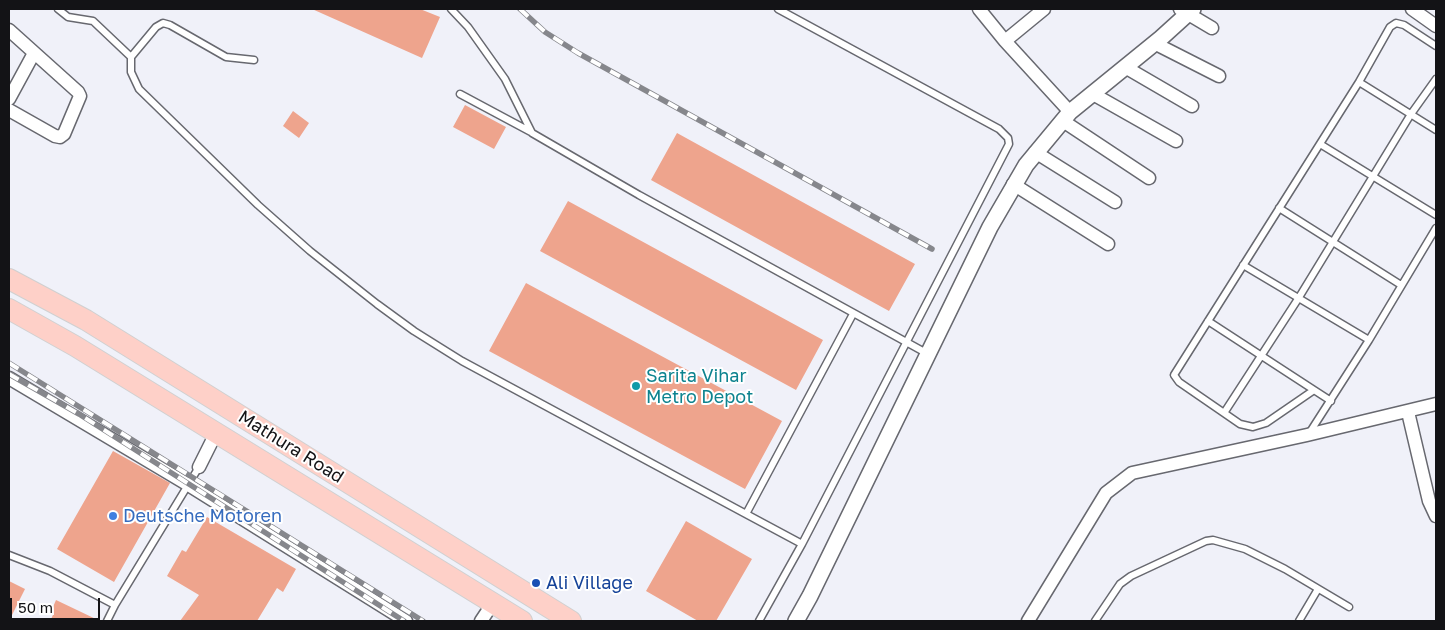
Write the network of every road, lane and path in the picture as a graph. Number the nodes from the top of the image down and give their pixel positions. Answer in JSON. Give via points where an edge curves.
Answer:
{"nodes":[{"id":1,"x":58,"y":9,"type":"edge"},
{"id":2,"x":451,"y":9,"type":"edge"},
{"id":3,"x":778,"y":9,"type":"edge"},
{"id":4,"x":979,"y":9,"type":"edge"},
{"id":5,"x":1044,"y":9,"type":"edge"},
{"id":6,"x":1412,"y":9,"type":"edge"},
{"id":7,"x":1186,"y":11,"type":"edge"},
{"id":8,"x":1436,"y":26,"type":"edge"},
{"id":9,"x":1212,"y":28,"type":"dead end"},
{"id":10,"x":9,"y":30,"type":"edge"},
{"id":11,"x":1005,"y":41,"type":"junction"},
{"id":12,"x":1154,"y":44,"type":"junction"},
{"id":13,"x":1436,"y":46,"type":"edge"},
{"id":14,"x":34,"y":53,"type":"junction"},
{"id":15,"x":131,"y":57,"type":"junction"},
{"id":16,"x":254,"y":60,"type":"dead end"},
{"id":17,"x":1125,"y":68,"type":"junction"},
{"id":18,"x":1219,"y":76,"type":"dead end"},
{"id":19,"x":1436,"y":79,"type":"edge"},
{"id":20,"x":1359,"y":82,"type":"junction"},
{"id":21,"x":460,"y":94,"type":"dead end"},
{"id":22,"x":1093,"y":94,"type":"junction"},
{"id":23,"x":9,"y":99,"type":"edge"},
{"id":24,"x":1192,"y":106,"type":"dead end"},
{"id":25,"x":9,"y":110,"type":"edge"},
{"id":26,"x":1411,"y":114,"type":"junction"},
{"id":27,"x":1067,"y":116,"type":"junction"},
{"id":28,"x":1436,"y":130,"type":"edge"},
{"id":29,"x":532,"y":132,"type":"junction"},
{"id":30,"x":1176,"y":141,"type":"dead end"},
{"id":31,"x":1320,"y":144,"type":"junction"},
{"id":32,"x":1035,"y":152,"type":"junction"},
{"id":33,"x":1149,"y":178,"type":"dead end"},
{"id":34,"x":1373,"y":178,"type":"junction"},
{"id":35,"x":1013,"y":184,"type":"junction"},
{"id":36,"x":1116,"y":202,"type":"dead end"},
{"id":37,"x":1279,"y":208,"type":"junction"},
{"id":38,"x":1436,"y":216,"type":"edge"},
{"id":39,"x":1436,"y":228,"type":"edge"},
{"id":40,"x":1333,"y":242,"type":"junction"},
{"id":41,"x":1433,"y":242,"type":"edge"},
{"id":42,"x":1108,"y":244,"type":"dead end"},
{"id":43,"x":1243,"y":265,"type":"junction"},
{"id":44,"x":9,"y":279,"type":"edge"},
{"id":45,"x":1401,"y":285,"type":"junction"},
{"id":46,"x":1298,"y":299,"type":"junction"},
{"id":47,"x":9,"y":309,"type":"edge"},
{"id":48,"x":853,"y":314,"type":"junction"},
{"id":49,"x":1208,"y":321,"type":"junction"},
{"id":50,"x":1369,"y":340,"type":"junction"},
{"id":51,"x":905,"y":342,"type":"junction"},
{"id":52,"x":928,"y":354,"type":"junction"},
{"id":53,"x":1261,"y":356,"type":"junction"},
{"id":54,"x":9,"y":378,"type":"edge"},
{"id":55,"x":1314,"y":390,"type":"junction"},
{"id":56,"x":1331,"y":401,"type":"junction"},
{"id":57,"x":1436,"y":404,"type":"edge"},
{"id":58,"x":1408,"y":412,"type":"junction"},
{"id":59,"x":1224,"y":413,"type":"junction"},
{"id":60,"x":216,"y":433,"type":"junction"},
{"id":61,"x":1307,"y":435,"type":"junction"},
{"id":62,"x":199,"y":467,"type":"joint"},
{"id":63,"x":187,"y":484,"type":"junction"},
{"id":64,"x":746,"y":514,"type":"junction"},
{"id":65,"x":1436,"y":516,"type":"edge"},
{"id":66,"x":802,"y":544,"type":"junction"},
{"id":67,"x":9,"y":555,"type":"edge"},
{"id":68,"x":1318,"y":589,"type":"junction"},
{"id":69,"x":115,"y":605,"type":"junction"},
{"id":70,"x":1349,"y":607,"type":"dead end"},
{"id":71,"x":488,"y":611,"type":"edge"},
{"id":72,"x":107,"y":621,"type":"edge"},
{"id":73,"x":406,"y":621,"type":"edge"},
{"id":74,"x":503,"y":621,"type":"edge"},
{"id":75,"x":522,"y":621,"type":"edge"},
{"id":76,"x":571,"y":621,"type":"edge"},
{"id":77,"x":759,"y":621,"type":"edge"},
{"id":78,"x":796,"y":621,"type":"edge"},
{"id":79,"x":1028,"y":621,"type":"edge"},
{"id":80,"x":1095,"y":621,"type":"edge"},
{"id":81,"x":1298,"y":621,"type":"edge"}],
"edges":[{"from":1,"to":15,"type":"lane","via":[[68,16],[93,22]]},
{"from":2,"to":29,"type":"lane","via":[[505,79]]},
{"from":3,"to":51,"type":"lane","via":[[999,129],[1008,138],[1007,151]]},
{"from":4,"to":11,"type":"street"},
{"from":5,"to":11,"type":"street"},
{"from":6,"to":8,"type":"street"},
{"from":7,"to":9,"type":"street"},
{"from":7,"to":12,"type":"street"},
{"from":10,"to":14,"type":"street"},
{"from":11,"to":27,"type":"street"},
{"from":12,"to":17,"type":"street"},
{"from":12,"to":18,"type":"street"},
{"from":13,"to":20,"type":"lane","via":[[1396,23],[1390,27]]},
{"from":14,"to":23,"type":"street"},
{"from":14,"to":25,"type":"street","via":[[78,92],[79,102],[60,137]]},
{"from":15,"to":16,"type":"lane","via":[[163,23],[226,57]]},
{"from":15,"to":64,"type":"lane","via":[[131,72],[139,88],[288,231],[377,304],[462,361]]},
{"from":17,"to":22,"type":"street"},
{"from":17,"to":24,"type":"street"},
{"from":19,"to":26,"type":"lane"},
{"from":20,"to":26,"type":"lane"},
{"from":20,"to":31,"type":"lane"},
{"from":21,"to":29,"type":"lane"},
{"from":22,"to":27,"type":"street"},
{"from":22,"to":30,"type":"street"},
{"from":26,"to":28,"type":"lane"},
{"from":26,"to":34,"type":"lane"},
{"from":27,"to":32,"type":"street"},
{"from":27,"to":33,"type":"street"},
{"from":29,"to":48,"type":"lane"},
{"from":31,"to":34,"type":"lane"},
{"from":31,"to":37,"type":"lane"},
{"from":32,"to":35,"type":"street"},
{"from":32,"to":36,"type":"street"},
{"from":34,"to":38,"type":"lane"},
{"from":34,"to":40,"type":"lane"},
{"from":35,"to":42,"type":"street"},
{"from":35,"to":52,"type":"street"},
{"from":37,"to":40,"type":"lane"},
{"from":37,"to":43,"type":"lane"},
{"from":39,"to":41,"type":"lane"},
{"from":40,"to":45,"type":"lane"},
{"from":40,"to":46,"type":"lane"},
{"from":41,"to":45,"type":"lane"},
{"from":43,"to":46,"type":"lane"},
{"from":43,"to":49,"type":"lane"},
{"from":44,"to":76,"type":"highway","name":"Mathura Road","via":[[86,320]]},
{"from":45,"to":50,"type":"lane"},
{"from":46,"to":50,"type":"lane"},
{"from":46,"to":53,"type":"lane"},
{"from":47,"to":60,"type":"highway","name":"Mathura Road"},
{"from":48,"to":51,"type":"lane"},
{"from":48,"to":64,"type":"lane"},
{"from":49,"to":53,"type":"lane"},
{"from":49,"to":59,"type":"lane","via":[[1174,375],[1179,382]]},
{"from":50,"to":56,"type":"lane"},
{"from":51,"to":52,"type":"lane"},
{"from":51,"to":66,"type":"lane"},
{"from":52,"to":78,"type":"street"},
{"from":53,"to":55,"type":"lane"},
{"from":53,"to":59,"type":"lane"},
{"from":54,"to":63,"type":"street"},
{"from":55,"to":56,"type":"lane"},
{"from":55,"to":59,"type":"lane","via":[[1266,423],[1253,427],[1240,424]]},
{"from":56,"to":61,"type":"lane"},
{"from":57,"to":58,"type":"street"},
{"from":58,"to":61,"type":"street"},
{"from":58,"to":65,"type":"street","via":[[1429,501]]},
{"from":60,"to":62,"type":"street"},
{"from":60,"to":71,"type":"highway","name":"Mathura Road","via":[[465,586]]},
{"from":61,"to":79,"type":"street","via":[[1132,473],[1106,493]]},
{"from":62,"to":63,"type":"lane"},
{"from":63,"to":69,"type":"lane"},
{"from":63,"to":73,"type":"street"},
{"from":64,"to":66,"type":"lane"},
{"from":66,"to":77,"type":"lane"},
{"from":67,"to":69,"type":"lane","via":[[50,571]]},
{"from":68,"to":70,"type":"lane"},
{"from":68,"to":80,"type":"lane","via":[[1245,549],[1206,541],[1126,580]]},
{"from":68,"to":81,"type":"lane"},
{"from":69,"to":72,"type":"lane"},
{"from":71,"to":74,"type":"street"},
{"from":71,"to":75,"type":"highway","name":"Mathura Road"}]}
